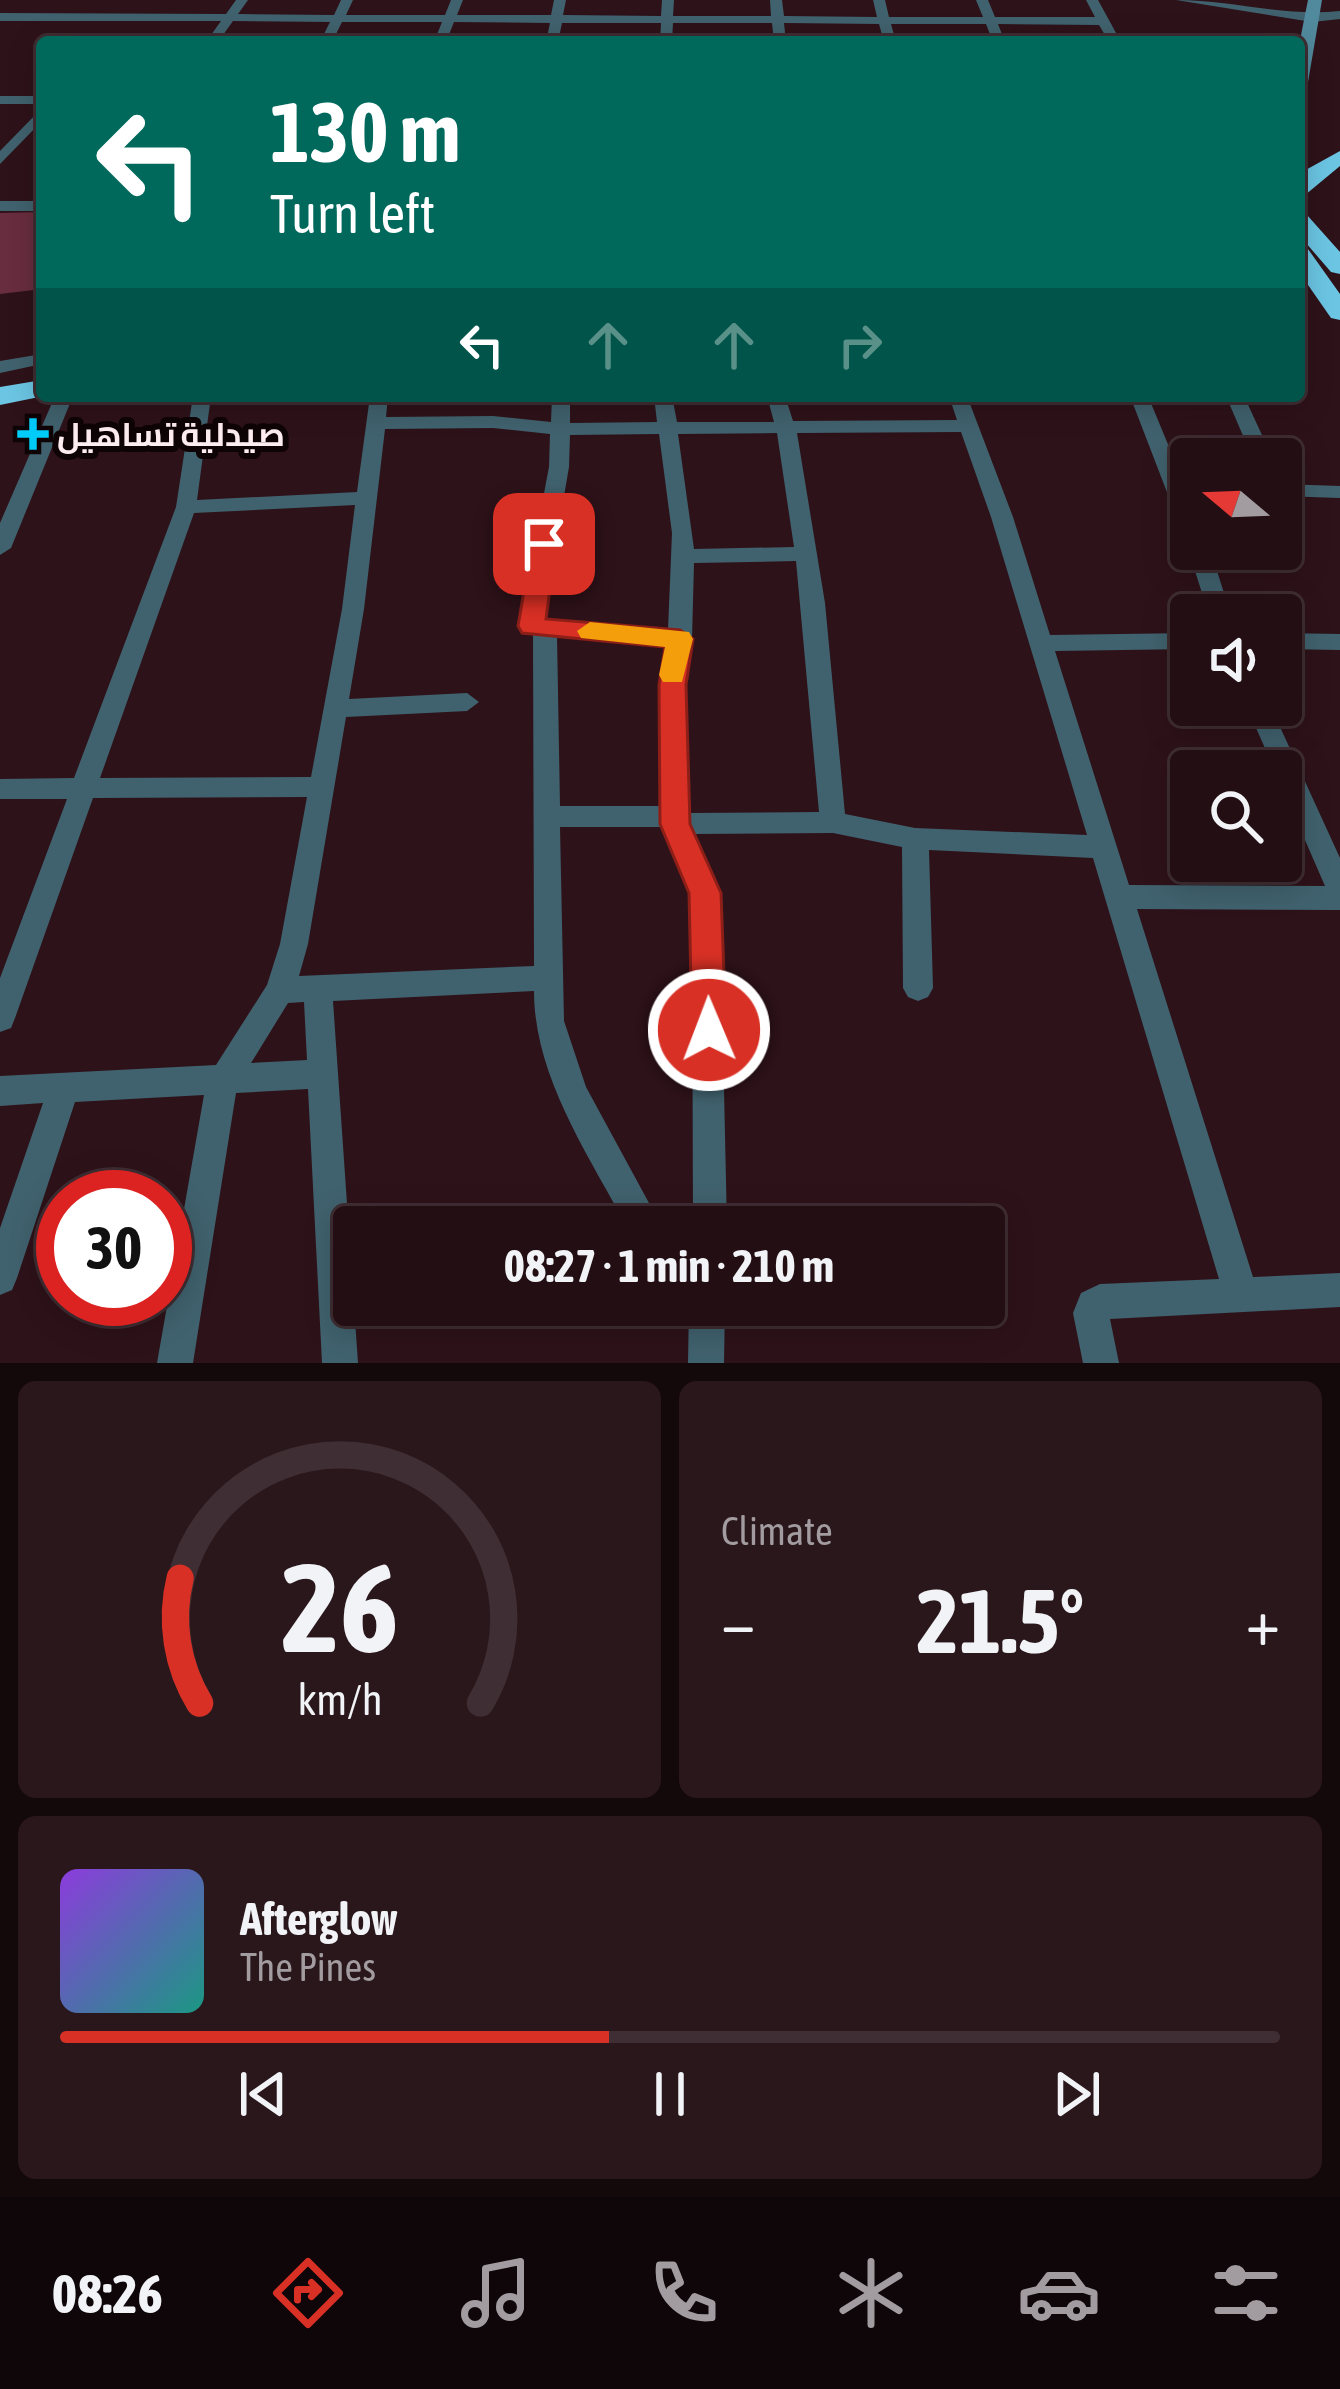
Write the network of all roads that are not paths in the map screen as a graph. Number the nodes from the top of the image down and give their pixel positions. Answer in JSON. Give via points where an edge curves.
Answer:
{"nodes":[{"id":1,"x":22,"y":0,"type":"edge"},
{"id":2,"x":139,"y":0,"type":"edge"},
{"id":3,"x":242,"y":0,"type":"edge"},
{"id":4,"x":347,"y":0,"type":"edge"},
{"id":5,"x":457,"y":0,"type":"edge"},
{"id":6,"x":560,"y":0,"type":"edge"},
{"id":7,"x":668,"y":0,"type":"edge"},
{"id":8,"x":776,"y":0,"type":"edge"},
{"id":9,"x":879,"y":0,"type":"edge"},
{"id":10,"x":982,"y":0,"type":"edge"},
{"id":11,"x":1092,"y":0,"type":"edge"},
{"id":12,"x":1182,"y":0,"type":"edge"},
{"id":13,"x":1313,"y":15,"type":"edge"},
{"id":14,"x":1340,"y":15,"type":"edge"},
{"id":15,"x":125,"y":16,"type":"junction"},
{"id":16,"x":229,"y":17,"type":"junction"},
{"id":17,"x":337,"y":18,"type":"junction"},
{"id":18,"x":449,"y":18,"type":"junction"},
{"id":19,"x":2,"y":19,"type":"edge"},
{"id":20,"x":556,"y":19,"type":"junction"},
{"id":21,"x":667,"y":20,"type":"junction"},
{"id":22,"x":778,"y":20,"type":"junction"},
{"id":23,"x":884,"y":20,"type":"junction"},
{"id":24,"x":989,"y":20,"type":"junction"},
{"id":25,"x":1104,"y":21,"type":"junction"},
{"id":26,"x":114,"y":29,"type":"dead end"},
{"id":27,"x":1336,"y":32,"type":"dead end"},
{"id":28,"x":216,"y":36,"type":"edge"},
{"id":29,"x":329,"y":36,"type":"edge"},
{"id":30,"x":442,"y":36,"type":"edge"},
{"id":31,"x":553,"y":36,"type":"edge"},
{"id":32,"x":666,"y":36,"type":"edge"},
{"id":33,"x":779,"y":36,"type":"edge"},
{"id":34,"x":888,"y":36,"type":"edge"},
{"id":35,"x":996,"y":36,"type":"edge"},
{"id":36,"x":1112,"y":36,"type":"edge"},
{"id":37,"x":1305,"y":57,"type":"edge"},
{"id":38,"x":0,"y":100,"type":"edge"},
{"id":39,"x":36,"y":100,"type":"edge"},
{"id":40,"x":36,"y":119,"type":"edge"},
{"id":41,"x":1340,"y":157,"type":"edge"},
{"id":42,"x":0,"y":160,"type":"edge"},
{"id":43,"x":1305,"y":160,"type":"edge"},
{"id":44,"x":1305,"y":184,"type":"edge"},
{"id":45,"x":0,"y":206,"type":"edge"},
{"id":46,"x":36,"y":206,"type":"edge"},
{"id":47,"x":1305,"y":227,"type":"edge"},
{"id":48,"x":1305,"y":262,"type":"edge"},
{"id":49,"x":1340,"y":267,"type":"edge"},
{"id":50,"x":1340,"y":312,"type":"edge"},
{"id":51,"x":36,"y":360,"type":"edge"},
{"id":52,"x":0,"y":367,"type":"edge"},
{"id":53,"x":36,"y":389,"type":"edge"},
{"id":54,"x":0,"y":396,"type":"edge"},
{"id":55,"x":61,"y":402,"type":"edge"},
{"id":56,"x":201,"y":402,"type":"edge"},
{"id":57,"x":378,"y":402,"type":"edge"},
{"id":58,"x":561,"y":402,"type":"edge"},
{"id":59,"x":662,"y":402,"type":"edge"},
{"id":60,"x":778,"y":402,"type":"edge"},
{"id":61,"x":960,"y":402,"type":"edge"},
{"id":62,"x":1142,"y":402,"type":"edge"},
{"id":63,"x":1238,"y":402,"type":"edge"},
{"id":64,"x":375,"y":423,"type":"junction"},
{"id":65,"x":784,"y":426,"type":"junction"},
{"id":66,"x":969,"y":426,"type":"junction"},
{"id":67,"x":664,"y":428,"type":"junction"},
{"id":68,"x":560,"y":429,"type":"junction"},
{"id":69,"x":1254,"y":438,"type":"edge"},
{"id":70,"x":1170,"y":457,"type":"edge"},
{"id":71,"x":1302,"y":491,"type":"edge"},
{"id":72,"x":1340,"y":492,"type":"edge"},
{"id":73,"x":367,"y":498,"type":"junction"},
{"id":74,"x":185,"y":507,"type":"junction"},
{"id":75,"x":2,"y":538,"type":"edge"},
{"id":76,"x":806,"y":554,"type":"junction"},
{"id":77,"x":683,"y":556,"type":"junction"},
{"id":78,"x":545,"y":627,"type":"junction"},
{"id":79,"x":680,"y":639,"type":"junction"},
{"id":80,"x":1170,"y":641,"type":"edge"},
{"id":81,"x":1302,"y":641,"type":"edge"},
{"id":82,"x":1340,"y":642,"type":"edge"},
{"id":83,"x":1039,"y":643,"type":"junction"},
{"id":84,"x":467,"y":702,"type":"dead end"},
{"id":85,"x":338,"y":708,"type":"junction"},
{"id":86,"x":1267,"y":726,"type":"edge"},
{"id":87,"x":324,"y":787,"type":"junction"},
{"id":88,"x":0,"y":789,"type":"edge"},
{"id":89,"x":82,"y":790,"type":"junction"},
{"id":90,"x":545,"y":817,"type":"junction"},
{"id":91,"x":674,"y":820,"type":"junction"},
{"id":92,"x":833,"y":822,"type":"junction"},
{"id":93,"x":915,"y":839,"type":"junction"},
{"id":94,"x":1102,"y":847,"type":"junction"},
{"id":95,"x":1340,"y":888,"type":"edge"},
{"id":96,"x":1117,"y":897,"type":"junction"},
{"id":97,"x":1340,"y":898,"type":"edge"},
{"id":98,"x":546,"y":978,"type":"junction"},
{"id":99,"x":918,"y":988,"type":"dead end"},
{"id":100,"x":280,"y":990,"type":"junction"},
{"id":101,"x":318,"y":990,"type":"junction"},
{"id":102,"x":0,"y":1018,"type":"edge"},
{"id":103,"x":322,"y":1074,"type":"junction"},
{"id":104,"x":222,"y":1083,"type":"junction"},
{"id":105,"x":0,"y":1091,"type":"edge"},
{"id":106,"x":63,"y":1091,"type":"junction"},
{"id":107,"x":634,"y":1206,"type":"edge"},
{"id":108,"x":710,"y":1206,"type":"edge"},
{"id":109,"x":0,"y":1278,"type":"edge"},
{"id":110,"x":1340,"y":1290,"type":"edge"},
{"id":111,"x":1241,"y":1293,"type":"junction"},
{"id":112,"x":176,"y":1363,"type":"edge"},
{"id":113,"x":340,"y":1363,"type":"edge"},
{"id":114,"x":1101,"y":1363,"type":"edge"}],
"edges":[{"from":1,"to":19,"type":"street"},
{"from":2,"to":15,"type":"street"},
{"from":3,"to":16,"type":"street"},
{"from":4,"to":17,"type":"street"},
{"from":5,"to":18,"type":"street"},
{"from":6,"to":20,"type":"street"},
{"from":7,"to":21,"type":"street"},
{"from":8,"to":22,"type":"street"},
{"from":9,"to":23,"type":"street"},
{"from":10,"to":24,"type":"street"},
{"from":11,"to":25,"type":"street"},
{"from":12,"to":13,"type":"street"},
{"from":13,"to":14,"type":"street"},
{"from":13,"to":27,"type":"street"},
{"from":13,"to":37,"type":"street"},
{"from":15,"to":16,"type":"street"},
{"from":15,"to":19,"type":"street"},
{"from":15,"to":26,"type":"street"},
{"from":16,"to":17,"type":"street"},
{"from":16,"to":28,"type":"street"},
{"from":17,"to":18,"type":"street"},
{"from":17,"to":29,"type":"street"},
{"from":18,"to":20,"type":"street"},
{"from":18,"to":30,"type":"street"},
{"from":20,"to":21,"type":"street"},
{"from":20,"to":31,"type":"street"},
{"from":21,"to":22,"type":"street"},
{"from":21,"to":32,"type":"street"},
{"from":22,"to":23,"type":"street"},
{"from":22,"to":33,"type":"street"},
{"from":23,"to":24,"type":"street"},
{"from":23,"to":34,"type":"street"},
{"from":24,"to":25,"type":"street"},
{"from":24,"to":35,"type":"street"},
{"from":25,"to":36,"type":"street"},
{"from":38,"to":39,"type":"street"},
{"from":40,"to":42,"type":"street"},
{"from":41,"to":43,"type":"highway"},
{"from":41,"to":44,"type":"highway"},
{"from":45,"to":46,"type":"street"},
{"from":47,"to":49,"type":"highway"},
{"from":48,"to":50,"type":"highway"},
{"from":51,"to":52,"type":"street"},
{"from":53,"to":54,"type":"highway"},
{"from":55,"to":75,"type":"street"},
{"from":56,"to":74,"type":"street"},
{"from":57,"to":64,"type":"street"},
{"from":58,"to":68,"type":"street"},
{"from":59,"to":67,"type":"street"},
{"from":60,"to":65,"type":"street"},
{"from":61,"to":66,"type":"street"},
{"from":62,"to":70,"type":"street"},
{"from":63,"to":69,"type":"street"},
{"from":64,"to":68,"type":"street"},
{"from":64,"to":73,"type":"street"},
{"from":65,"to":66,"type":"street"},
{"from":65,"to":67,"type":"street"},
{"from":65,"to":76,"type":"street"},
{"from":66,"to":83,"type":"street"},
{"from":67,"to":68,"type":"street"},
{"from":67,"to":77,"type":"street"},
{"from":68,"to":78,"type":"street","via":[[529,621]]},
{"from":71,"to":72,"type":"street"},
{"from":73,"to":74,"type":"street"},
{"from":73,"to":85,"type":"street"},
{"from":74,"to":89,"type":"street"},
{"from":76,"to":77,"type":"street"},
{"from":76,"to":92,"type":"street"},
{"from":77,"to":79,"type":"street"},
{"from":78,"to":79,"type":"street"},
{"from":78,"to":90,"type":"street"},
{"from":79,"to":91,"type":"street","via":[[672,685]]},
{"from":80,"to":83,"type":"street"},
{"from":81,"to":82,"type":"street"},
{"from":83,"to":94,"type":"street"},
{"from":84,"to":85,"type":"street"},
{"from":85,"to":87,"type":"street"},
{"from":86,"to":95,"type":"street"},
{"from":87,"to":89,"type":"street"},
{"from":87,"to":100,"type":"street"},
{"from":88,"to":89,"type":"street"},
{"from":89,"to":102,"type":"street"},
{"from":90,"to":91,"type":"street"},
{"from":90,"to":98,"type":"street"},
{"from":91,"to":92,"type":"street"},
{"from":91,"to":108,"type":"street","via":[[706,904]]},
{"from":92,"to":93,"type":"street"},
{"from":93,"to":94,"type":"street"},
{"from":93,"to":99,"type":"street"},
{"from":94,"to":96,"type":"street"},
{"from":96,"to":97,"type":"street"},
{"from":96,"to":111,"type":"street"},
{"from":98,"to":101,"type":"street"},
{"from":98,"to":107,"type":"street","via":[[564,1074]]},
{"from":100,"to":101,"type":"street"},
{"from":100,"to":104,"type":"street"},
{"from":101,"to":103,"type":"street"},
{"from":103,"to":104,"type":"street"},
{"from":103,"to":113,"type":"street"},
{"from":104,"to":106,"type":"street"},
{"from":104,"to":112,"type":"street"},
{"from":105,"to":106,"type":"street"},
{"from":106,"to":109,"type":"street"},
{"from":110,"to":111,"type":"street"},
{"from":111,"to":114,"type":"street","via":[[1093,1305]]}]}
